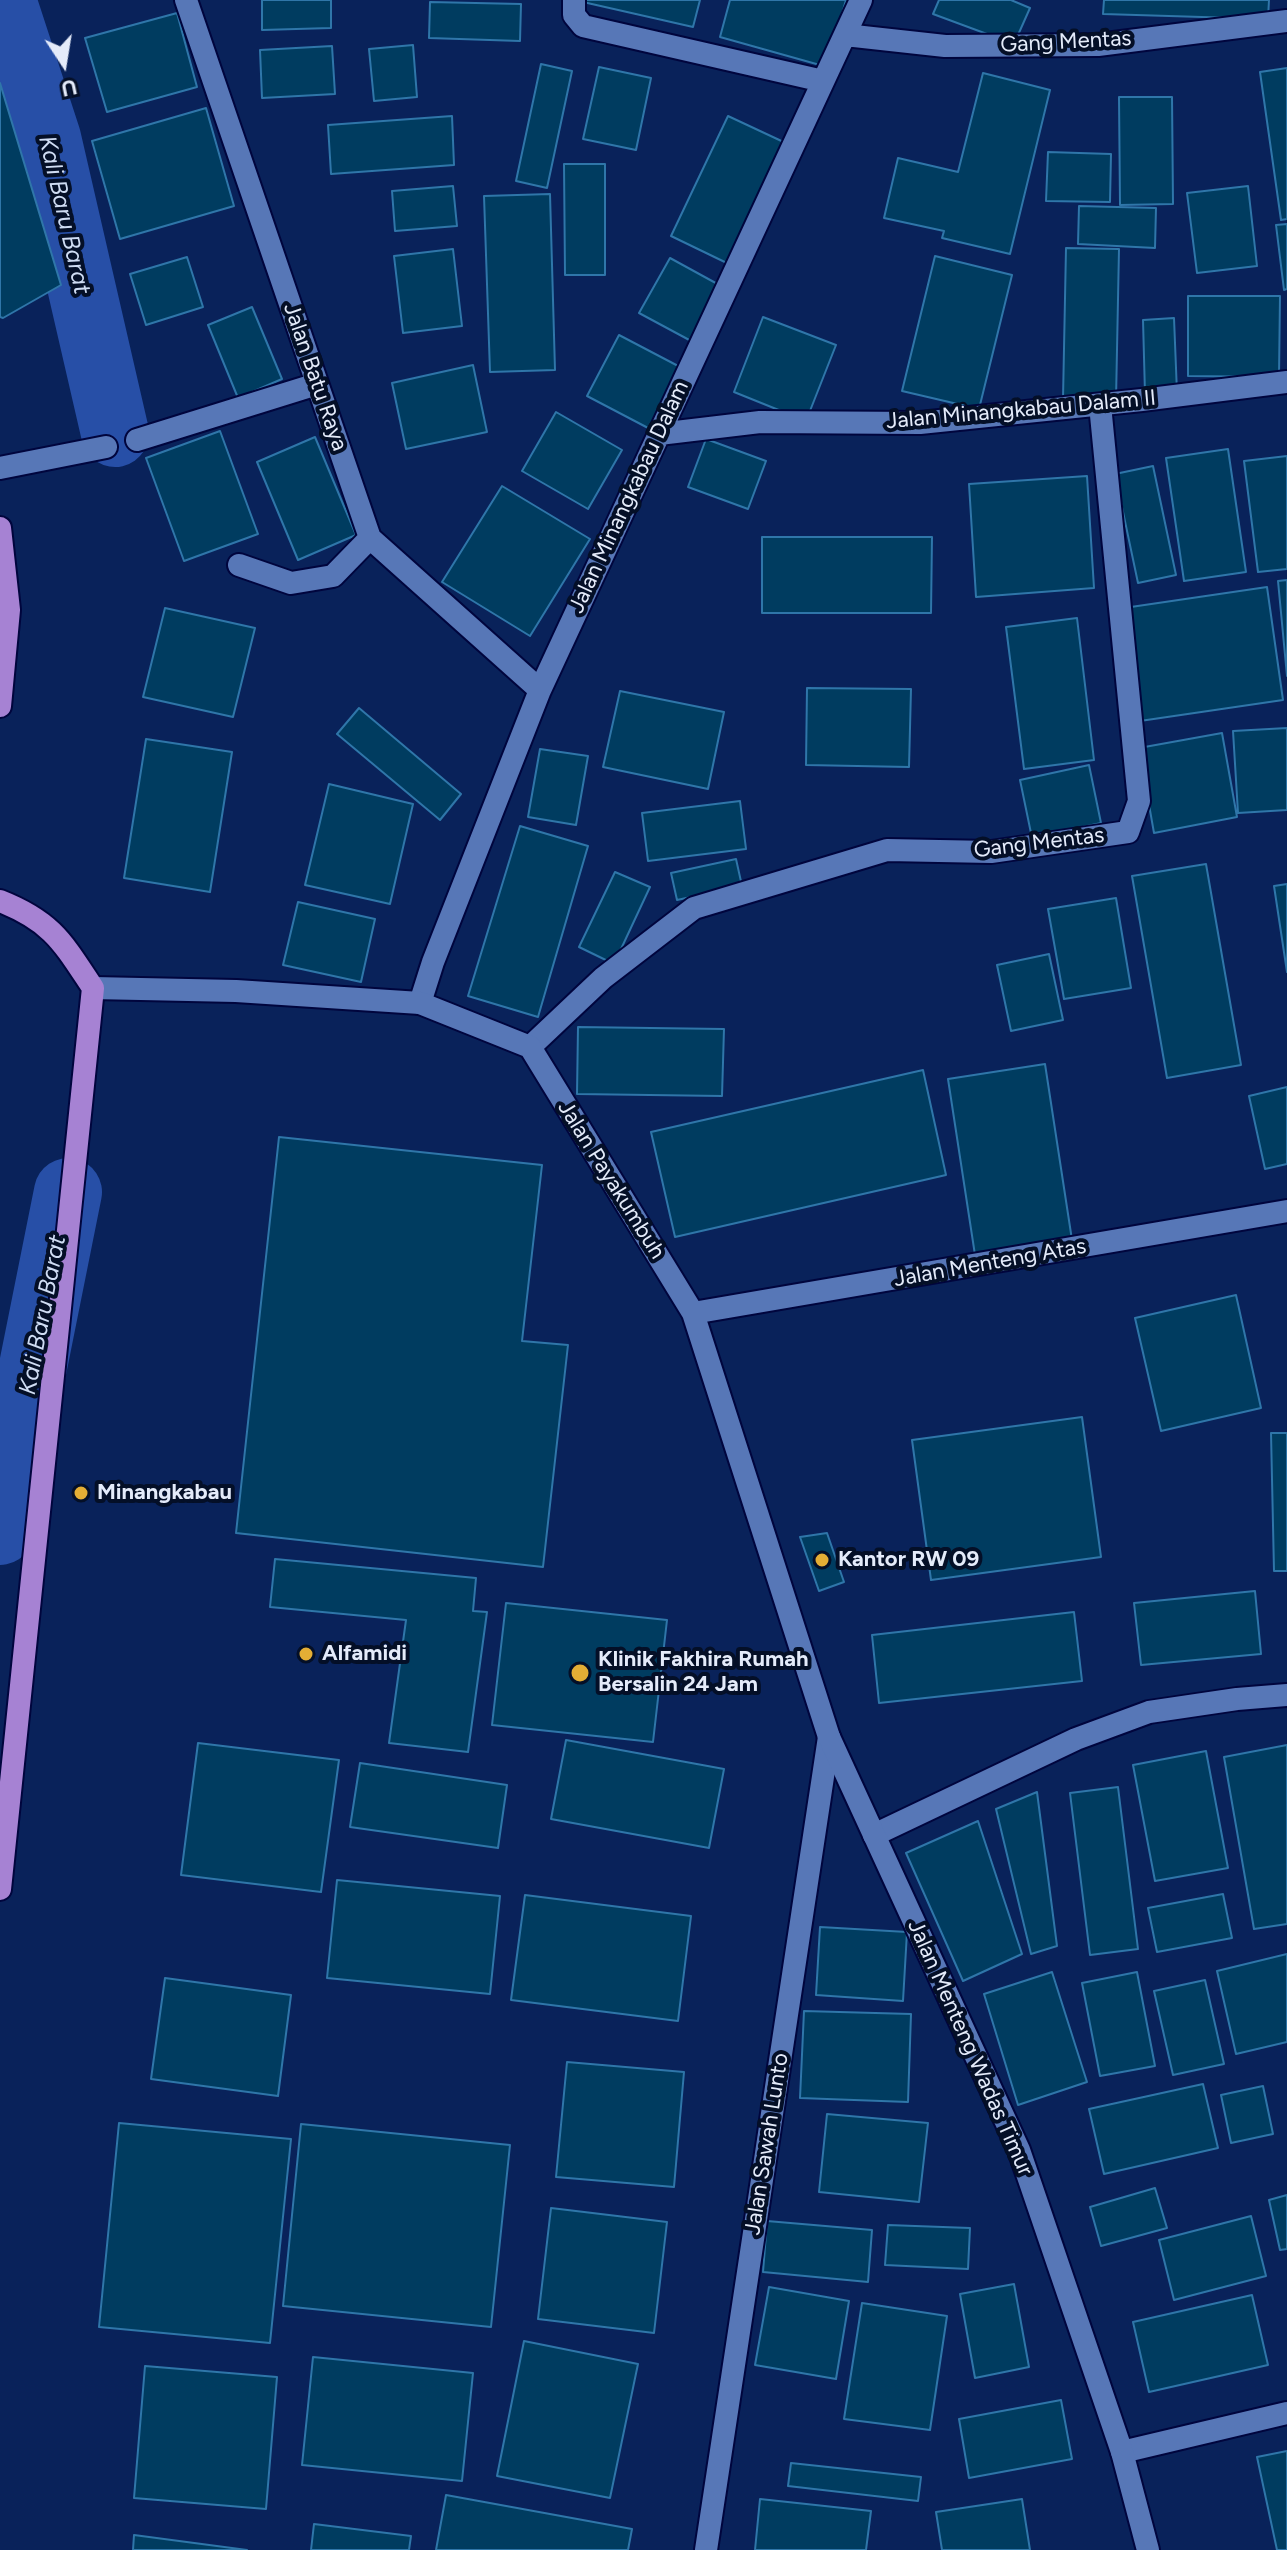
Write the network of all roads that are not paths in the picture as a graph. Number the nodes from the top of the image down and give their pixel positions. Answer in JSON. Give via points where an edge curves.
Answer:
{"nodes":[{"id":1,"x":186,"y":0,"type":"edge"},
{"id":2,"x":574,"y":0,"type":"edge"},
{"id":3,"x":861,"y":0,"type":"edge"},
{"id":4,"x":1287,"y":21,"type":"edge"},
{"id":5,"x":845,"y":35,"type":"junction"},
{"id":6,"x":823,"y":81,"type":"junction"},
{"id":7,"x":1287,"y":382,"type":"edge"},
{"id":8,"x":317,"y":384,"type":"junction"},
{"id":9,"x":1100,"y":405,"type":"junction"},
{"id":10,"x":659,"y":434,"type":"junction"},
{"id":11,"x":137,"y":440,"type":"dead end"},
{"id":12,"x":106,"y":447,"type":"dead end"},
{"id":13,"x":0,"y":468,"type":"edge"},
{"id":14,"x":0,"y":528,"type":"edge"},
{"id":15,"x":370,"y":538,"type":"junction"},
{"id":16,"x":239,"y":565,"type":"dead end"},
{"id":17,"x":540,"y":690,"type":"junction"},
{"id":18,"x":0,"y":706,"type":"edge"},
{"id":19,"x":0,"y":901,"type":"edge"},
{"id":20,"x":93,"y":988,"type":"junction"},
{"id":21,"x":420,"y":1003,"type":"junction"},
{"id":22,"x":530,"y":1047,"type":"junction"},
{"id":23,"x":1287,"y":1211,"type":"edge"},
{"id":24,"x":693,"y":1313,"type":"junction"},
{"id":25,"x":1287,"y":1695,"type":"edge"},
{"id":26,"x":829,"y":1737,"type":"junction"},
{"id":27,"x":874,"y":1835,"type":"junction"},
{"id":28,"x":0,"y":1889,"type":"edge"},
{"id":29,"x":1287,"y":2413,"type":"edge"},
{"id":30,"x":1122,"y":2452,"type":"junction"},
{"id":31,"x":706,"y":2550,"type":"edge"},
{"id":32,"x":1148,"y":2550,"type":"edge"}],
"edges":[{"from":1,"to":8,"type":"street","name":"Jalan Batu Raya"},
{"from":2,"to":6,"type":"street","via":[[574,15],[583,26]]},
{"from":3,"to":5,"type":"street","name":"Jalan Minangkabau Dalam"},
{"from":4,"to":5,"type":"street","name":"Gang Mentas","via":[[1098,45],[945,46]]},
{"from":5,"to":6,"type":"street","name":"Jalan Minangkabau Dalam"},
{"from":6,"to":10,"type":"street","name":"Jalan Minangkabau Dalam"},
{"from":7,"to":9,"type":"street","name":"Jalan Minangkabau Dalam II"},
{"from":8,"to":11,"type":"street"},
{"from":8,"to":15,"type":"street","name":"Jalan Batu Raya"},
{"from":9,"to":10,"type":"street","name":"Jalan Minangkabau Dalam II","via":[[920,423],[760,422]]},
{"from":9,"to":22,"type":"street","name":"Gang Mentas","via":[[1139,801],[1128,832],[991,852],[887,850],[694,908],[603,978]]},
{"from":10,"to":17,"type":"street","name":"Jalan Minangkabau Dalam"},
{"from":12,"to":13,"type":"street"},
{"from":14,"to":18,"type":"main road","via":[[9,610]]},
{"from":15,"to":16,"type":"street","via":[[333,576],[291,583]]},
{"from":15,"to":17,"type":"street","name":"Jalan Batu Raya"},
{"from":17,"to":21,"type":"street","name":"Jalan Minangkabau Dalam"},
{"from":19,"to":20,"type":"main road","via":[[57,935]]},
{"from":20,"to":21,"type":"street"},
{"from":20,"to":28,"type":"main road"},
{"from":21,"to":22,"type":"street"},
{"from":22,"to":24,"type":"street","name":"Jalan Payakumbuh"},
{"from":23,"to":24,"type":"street","name":"Jalan Menteng Atas"},
{"from":24,"to":26,"type":"street","name":"Jalan Payakumbuh"},
{"from":25,"to":27,"type":"street","via":[[1149,1712],[1076,1739]]},
{"from":26,"to":27,"type":"street","name":"Jalan Menteng Wadas Timur"},
{"from":26,"to":31,"type":"street","name":"Jalan Sawah Lunto"},
{"from":27,"to":30,"type":"street","name":"Jalan Menteng Wadas Timur","via":[[1019,2150]]},
{"from":29,"to":30,"type":"street"},
{"from":30,"to":32,"type":"street","name":"Jalan Menteng Wadas Timur"}]}
